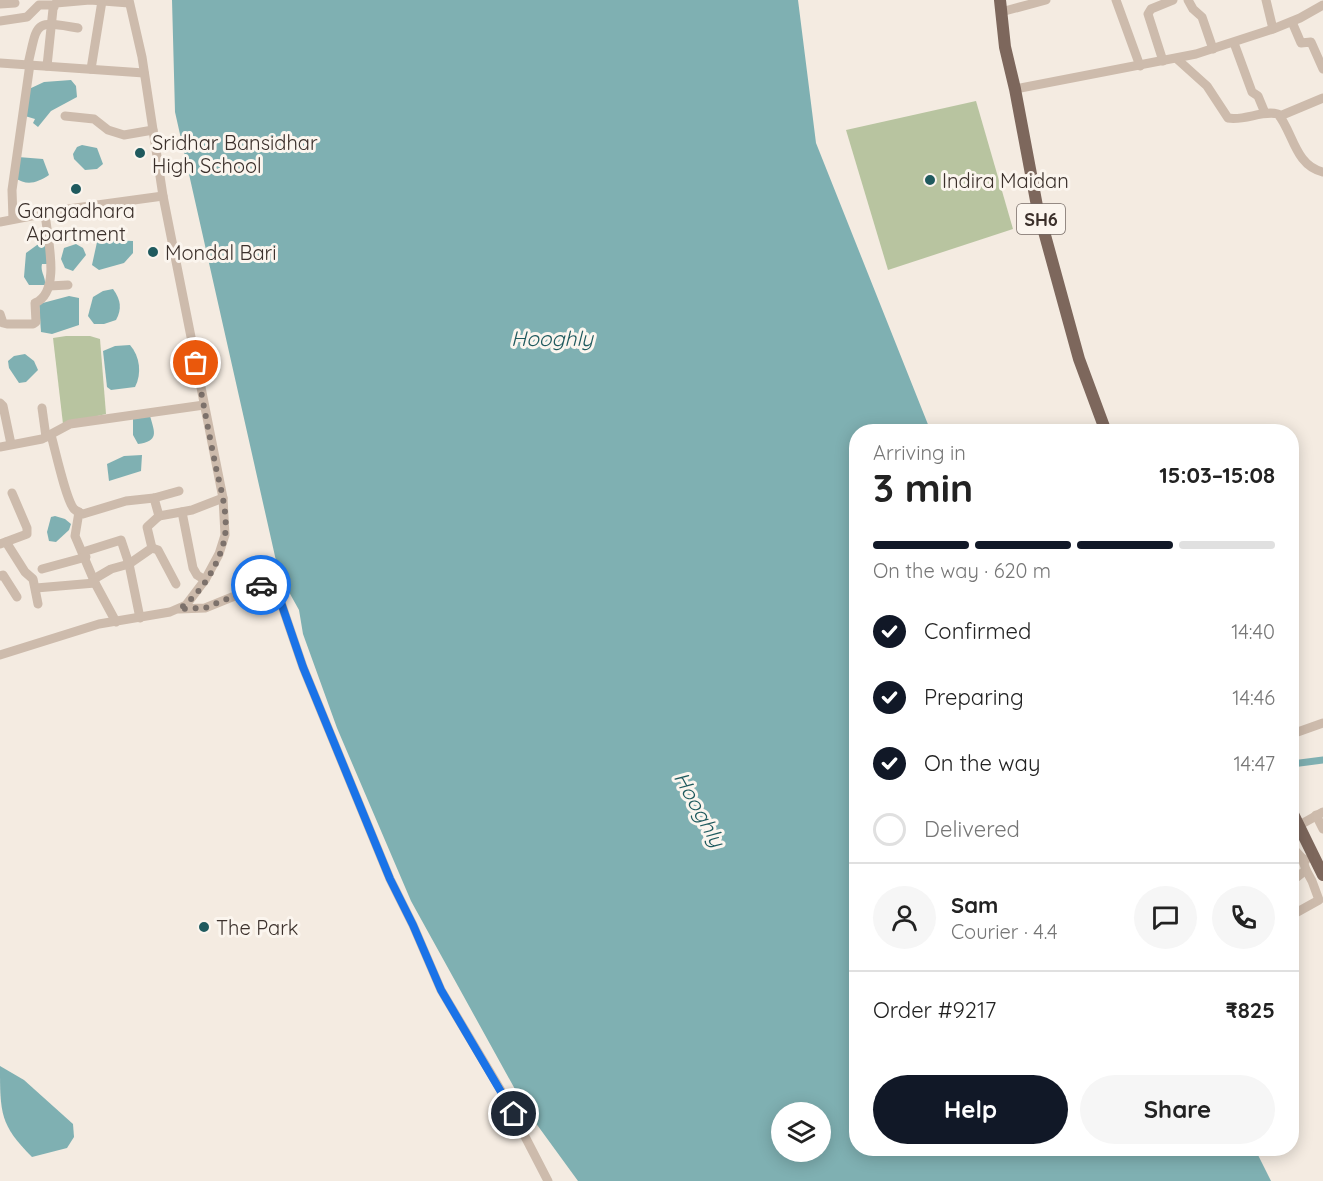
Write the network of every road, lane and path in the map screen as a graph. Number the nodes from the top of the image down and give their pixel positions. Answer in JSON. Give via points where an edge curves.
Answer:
{"nodes":[{"id":1,"x":90,"y":0,"type":"edge"},
{"id":2,"x":1046,"y":0,"type":"edge"},
{"id":3,"x":1116,"y":0,"type":"edge"},
{"id":4,"x":1173,"y":0,"type":"edge"},
{"id":5,"x":1188,"y":0,"type":"edge"},
{"id":6,"x":1266,"y":0,"type":"edge"},
{"id":7,"x":58,"y":2,"type":"edge"},
{"id":8,"x":102,"y":2,"type":"junction"},
{"id":9,"x":129,"y":2,"type":"edge"},
{"id":10,"x":15,"y":3,"type":"dead end"},
{"id":11,"x":0,"y":4,"type":"edge"},
{"id":12,"x":1316,"y":4,"type":"edge"},
{"id":13,"x":1001,"y":6,"type":"edge"},
{"id":14,"x":0,"y":21,"type":"edge"},
{"id":15,"x":1292,"y":22,"type":"junction"},
{"id":16,"x":51,"y":23,"type":"junction"},
{"id":17,"x":78,"y":28,"type":"dead end"},
{"id":18,"x":1273,"y":29,"type":"junction"},
{"id":19,"x":1234,"y":43,"type":"junction"},
{"id":20,"x":1213,"y":50,"type":"junction"},
{"id":21,"x":1177,"y":59,"type":"junction"},
{"id":22,"x":1163,"y":61,"type":"junction"},
{"id":23,"x":0,"y":63,"type":"edge"},
{"id":24,"x":29,"y":64,"type":"junction"},
{"id":25,"x":47,"y":66,"type":"junction"},
{"id":26,"x":1140,"y":66,"type":"junction"},
{"id":27,"x":91,"y":69,"type":"junction"},
{"id":28,"x":1323,"y":69,"type":"edge"},
{"id":29,"x":144,"y":73,"type":"junction"},
{"id":30,"x":1016,"y":88,"type":"junction"},
{"id":31,"x":1323,"y":98,"type":"edge"},
{"id":32,"x":1265,"y":113,"type":"junction"},
{"id":33,"x":65,"y":116,"type":"dead end"},
{"id":34,"x":1280,"y":116,"type":"junction"},
{"id":35,"x":153,"y":130,"type":"junction"},
{"id":36,"x":1323,"y":172,"type":"edge"},
{"id":37,"x":163,"y":196,"type":"junction"},
{"id":38,"x":45,"y":213,"type":"junction"},
{"id":39,"x":13,"y":219,"type":"junction"},
{"id":40,"x":0,"y":222,"type":"edge"},
{"id":41,"x":68,"y":285,"type":"dead end"},
{"id":42,"x":49,"y":286,"type":"junction"},
{"id":43,"x":0,"y":314,"type":"edge"},
{"id":44,"x":0,"y":403,"type":"edge"},
{"id":45,"x":204,"y":405,"type":"junction"},
{"id":46,"x":42,"y":408,"type":"dead end"},
{"id":47,"x":1103,"y":424,"type":"edge"},
{"id":48,"x":48,"y":436,"type":"junction"},
{"id":49,"x":11,"y":444,"type":"junction"},
{"id":50,"x":0,"y":447,"type":"edge"},
{"id":51,"x":179,"y":491,"type":"dead end"},
{"id":52,"x":12,"y":493,"type":"dead end"},
{"id":53,"x":154,"y":498,"type":"junction"},
{"id":54,"x":223,"y":498,"type":"junction"},
{"id":55,"x":79,"y":512,"type":"junction"},
{"id":56,"x":182,"y":512,"type":"junction"},
{"id":57,"x":159,"y":516,"type":"junction"},
{"id":58,"x":3,"y":543,"type":"edge"},
{"id":59,"x":153,"y":548,"type":"junction"},
{"id":60,"x":84,"y":554,"type":"junction"},
{"id":61,"x":129,"y":564,"type":"junction"},
{"id":62,"x":42,"y":569,"type":"dead end"},
{"id":63,"x":1,"y":572,"type":"edge"},
{"id":64,"x":205,"y":580,"type":"junction"},
{"id":65,"x":95,"y":581,"type":"junction"},
{"id":66,"x":176,"y":584,"type":"dead end"},
{"id":67,"x":36,"y":588,"type":"junction"},
{"id":68,"x":17,"y":597,"type":"dead end"},
{"id":69,"x":38,"y":604,"type":"dead end"},
{"id":70,"x":179,"y":609,"type":"junction"},
{"id":71,"x":140,"y":618,"type":"junction"},
{"id":72,"x":116,"y":622,"type":"junction"},
{"id":73,"x":0,"y":655,"type":"edge"},
{"id":74,"x":1323,"y":723,"type":"edge"},
{"id":75,"x":1299,"y":732,"type":"edge"},
{"id":76,"x":1320,"y":814,"type":"edge"},
{"id":77,"x":1299,"y":818,"type":"edge"},
{"id":78,"x":1323,"y":829,"type":"edge"},
{"id":79,"x":1299,"y":831,"type":"edge"},
{"id":80,"x":1299,"y":852,"type":"edge"},
{"id":81,"x":1308,"y":858,"type":"junction"},
{"id":82,"x":1306,"y":870,"type":"junction"},
{"id":83,"x":1323,"y":875,"type":"edge"},
{"id":84,"x":1299,"y":876,"type":"edge"},
{"id":85,"x":1299,"y":911,"type":"edge"},
{"id":86,"x":548,"y":1181,"type":"edge"}],
"edges":[{"from":1,"to":7,"type":"street"},
{"from":1,"to":8,"type":"street"},
{"from":2,"to":13,"type":"street"},
{"from":3,"to":26,"type":"street"},
{"from":4,"to":22,"type":"street","via":[[1149,10]]},
{"from":5,"to":20,"type":"street","via":[[1202,17]]},
{"from":6,"to":18,"type":"street"},
{"from":7,"to":14,"type":"street","via":[[39,5],[27,17]]},
{"from":7,"to":16,"type":"street"},
{"from":8,"to":9,"type":"street"},
{"from":8,"to":27,"type":"street"},
{"from":9,"to":29,"type":"street"},
{"from":10,"to":11,"type":"street"},
{"from":12,"to":15,"type":"street"},
{"from":13,"to":30,"type":"main road","number":"SH6","via":[[1005,47]]},
{"from":15,"to":18,"type":"street"},
{"from":15,"to":28,"type":"street","via":[[1301,43],[1311,42]]},
{"from":16,"to":17,"type":"street"},
{"from":16,"to":24,"type":"street","via":[[37,30]]},
{"from":16,"to":25,"type":"street"},
{"from":18,"to":19,"type":"street"},
{"from":19,"to":20,"type":"street"},
{"from":19,"to":32,"type":"street","via":[[1252,92]]},
{"from":20,"to":21,"type":"street"},
{"from":21,"to":22,"type":"street"},
{"from":21,"to":32,"type":"street","via":[[1207,86],[1228,118]]},
{"from":22,"to":26,"type":"street"},
{"from":23,"to":24,"type":"street"},
{"from":24,"to":25,"type":"street"},
{"from":24,"to":39,"type":"street","via":[[12,190]]},
{"from":25,"to":27,"type":"street"},
{"from":26,"to":30,"type":"street"},
{"from":27,"to":29,"type":"street"},
{"from":29,"to":35,"type":"street"},
{"from":30,"to":47,"type":"main road","number":"SH6","via":[[1037,206],[1079,359]]},
{"from":31,"to":34,"type":"street"},
{"from":32,"to":34,"type":"street"},
{"from":33,"to":35,"type":"street","via":[[94,119],[108,130],[124,135]]},
{"from":34,"to":36,"type":"street","via":[[1303,159]]},
{"from":35,"to":37,"type":"street"},
{"from":37,"to":38,"type":"street"},
{"from":37,"to":45,"type":"street"},
{"from":38,"to":39,"type":"street"},
{"from":38,"to":42,"type":"street","via":[[52,261]]},
{"from":39,"to":40,"type":"street"},
{"from":41,"to":42,"type":"street"},
{"from":42,"to":43,"type":"street","via":[[42,300],[35,303],[34,323],[3,323]]},
{"from":44,"to":49,"type":"street"},
{"from":45,"to":48,"type":"street","via":[[70,424]]},
{"from":45,"to":54,"type":"street"},
{"from":46,"to":48,"type":"street"},
{"from":48,"to":49,"type":"street"},
{"from":48,"to":55,"type":"street","via":[[72,506]]},
{"from":49,"to":50,"type":"street"},
{"from":51,"to":53,"type":"street"},
{"from":52,"to":58,"type":"street","via":[[27,534]]},
{"from":53,"to":55,"type":"street"},
{"from":53,"to":57,"type":"street"},
{"from":54,"to":56,"type":"street"},
{"from":54,"to":64,"type":"street","via":[[225,536]]},
{"from":55,"to":60,"type":"street","via":[[74,532]]},
{"from":56,"to":57,"type":"street"},
{"from":56,"to":64,"type":"street","via":[[193,568]]},
{"from":57,"to":59,"type":"street","via":[[147,527]]},
{"from":58,"to":67,"type":"street","via":[[31,576]]},
{"from":59,"to":61,"type":"street"},
{"from":59,"to":66,"type":"street","via":[[158,550]]},
{"from":60,"to":61,"type":"street","via":[[119,540]]},
{"from":60,"to":62,"type":"street"},
{"from":60,"to":65,"type":"street"},
{"from":61,"to":65,"type":"street","via":[[111,569]]},
{"from":61,"to":71,"type":"street"},
{"from":63,"to":68,"type":"street"},
{"from":64,"to":70,"type":"street"},
{"from":65,"to":67,"type":"street"},
{"from":65,"to":72,"type":"street"},
{"from":67,"to":69,"type":"street"},
{"from":70,"to":71,"type":"street"},
{"from":70,"to":86,"type":"street","via":[[205,608],[270,582],[276,588],[303,667],[390,879],[441,990],[503,1094]]},
{"from":71,"to":72,"type":"street"},
{"from":72,"to":73,"type":"street"},
{"from":74,"to":75,"type":"street"},
{"from":76,"to":77,"type":"street"},
{"from":76,"to":78,"type":"street"},
{"from":79,"to":81,"type":"main road"},
{"from":80,"to":81,"type":"street"},
{"from":81,"to":82,"type":"street"},
{"from":81,"to":83,"type":"main road"},
{"from":82,"to":84,"type":"street"},
{"from":82,"to":85,"type":"street","via":[[1319,900]]}]}
